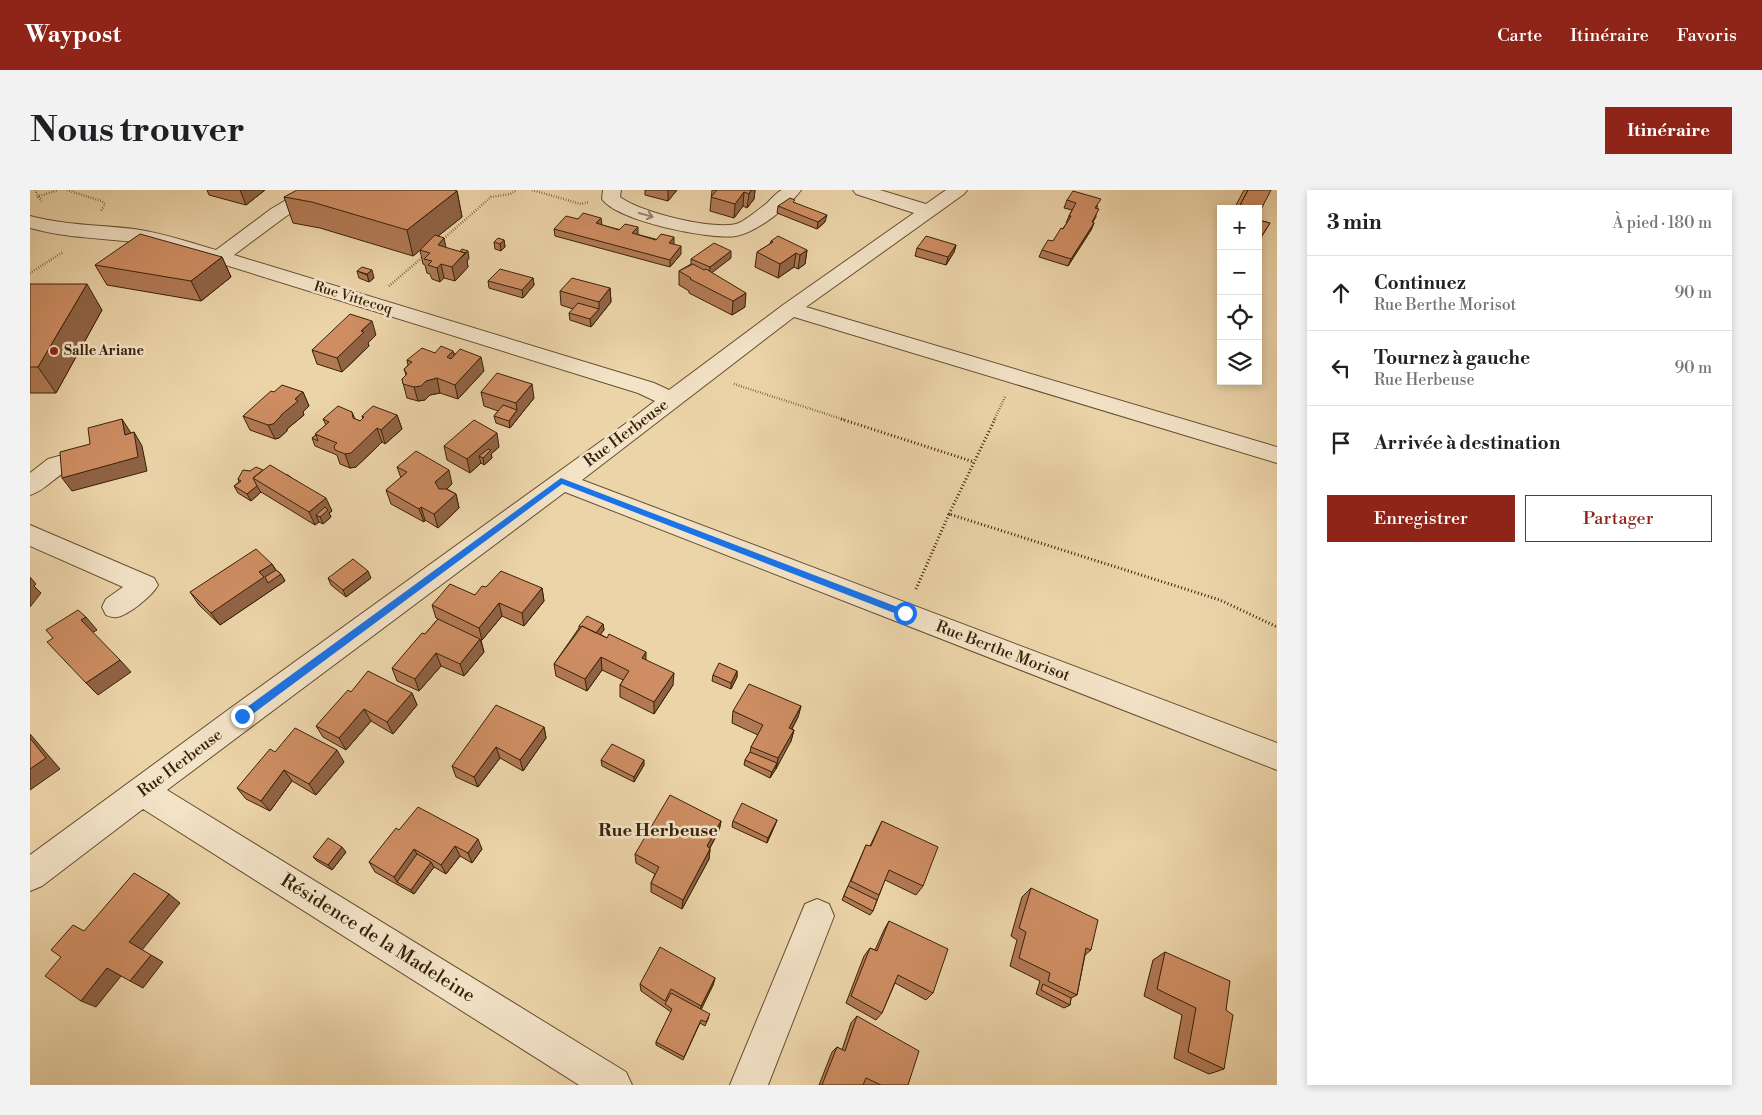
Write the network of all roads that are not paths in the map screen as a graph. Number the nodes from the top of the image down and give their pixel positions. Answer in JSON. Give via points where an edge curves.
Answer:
{"nodes":[{"id":1,"x":315,"y":190,"type":"edge"},
{"id":2,"x":612,"y":190,"type":"edge"},
{"id":3,"x":792,"y":190,"type":"edge"},
{"id":4,"x":862,"y":190,"type":"edge"},
{"id":5,"x":958,"y":190,"type":"edge"},
{"id":6,"x":928,"y":212,"type":"junction"},
{"id":7,"x":30,"y":222,"type":"edge"},
{"id":8,"x":218,"y":257,"type":"junction"},
{"id":9,"x":790,"y":309,"type":"junction"},
{"id":10,"x":670,"y":399,"type":"junction"},
{"id":11,"x":1277,"y":455,"type":"edge"},
{"id":12,"x":66,"y":462,"type":"edge"},
{"id":13,"x":561,"y":481,"type":"junction"},
{"id":14,"x":30,"y":486,"type":"edge"},
{"id":15,"x":30,"y":535,"type":"edge"},
{"id":16,"x":114,"y":607,"type":"dead end"},
{"id":17,"x":1277,"y":757,"type":"edge"},
{"id":18,"x":142,"y":791,"type":"junction"},
{"id":19,"x":30,"y":875,"type":"edge"},
{"id":20,"x":818,"y":916,"type":"dead end"},
{"id":21,"x":613,"y":1085,"type":"edge"},
{"id":22,"x":748,"y":1085,"type":"edge"}],
"edges":[{"from":1,"to":8,"type":"street"},
{"from":2,"to":3,"type":"street","one_way":true,"via":[[611,199],[622,208],[701,230],[720,232],[748,226]]},
{"from":4,"to":6,"type":"street"},
{"from":5,"to":6,"type":"street","name":"Rue Herbeuse"},
{"from":6,"to":9,"type":"street","name":"Rue Herbeuse"},
{"from":7,"to":8,"type":"street","name":"Rue Vittecoq","via":[[45,234],[151,238]]},
{"from":8,"to":10,"type":"street","name":"Rue Vittecoq","via":[[646,388]]},
{"from":9,"to":10,"type":"street","name":"Rue Herbeuse"},
{"from":9,"to":11,"type":"street"},
{"from":10,"to":13,"type":"street","name":"Rue Herbeuse","via":[[633,430]]},
{"from":12,"to":14,"type":"street","via":[[56,465]]},
{"from":13,"to":17,"type":"street","name":"Rue Berthe Morisot"},
{"from":13,"to":18,"type":"street","name":"Rue Herbeuse"},
{"from":15,"to":16,"type":"street","via":[[145,585]]},
{"from":18,"to":19,"type":"street","name":"Rue Herbeuse"},
{"from":18,"to":21,"type":"street","name":"Résidence de la Madeleine"},
{"from":20,"to":22,"type":"street"}]}
